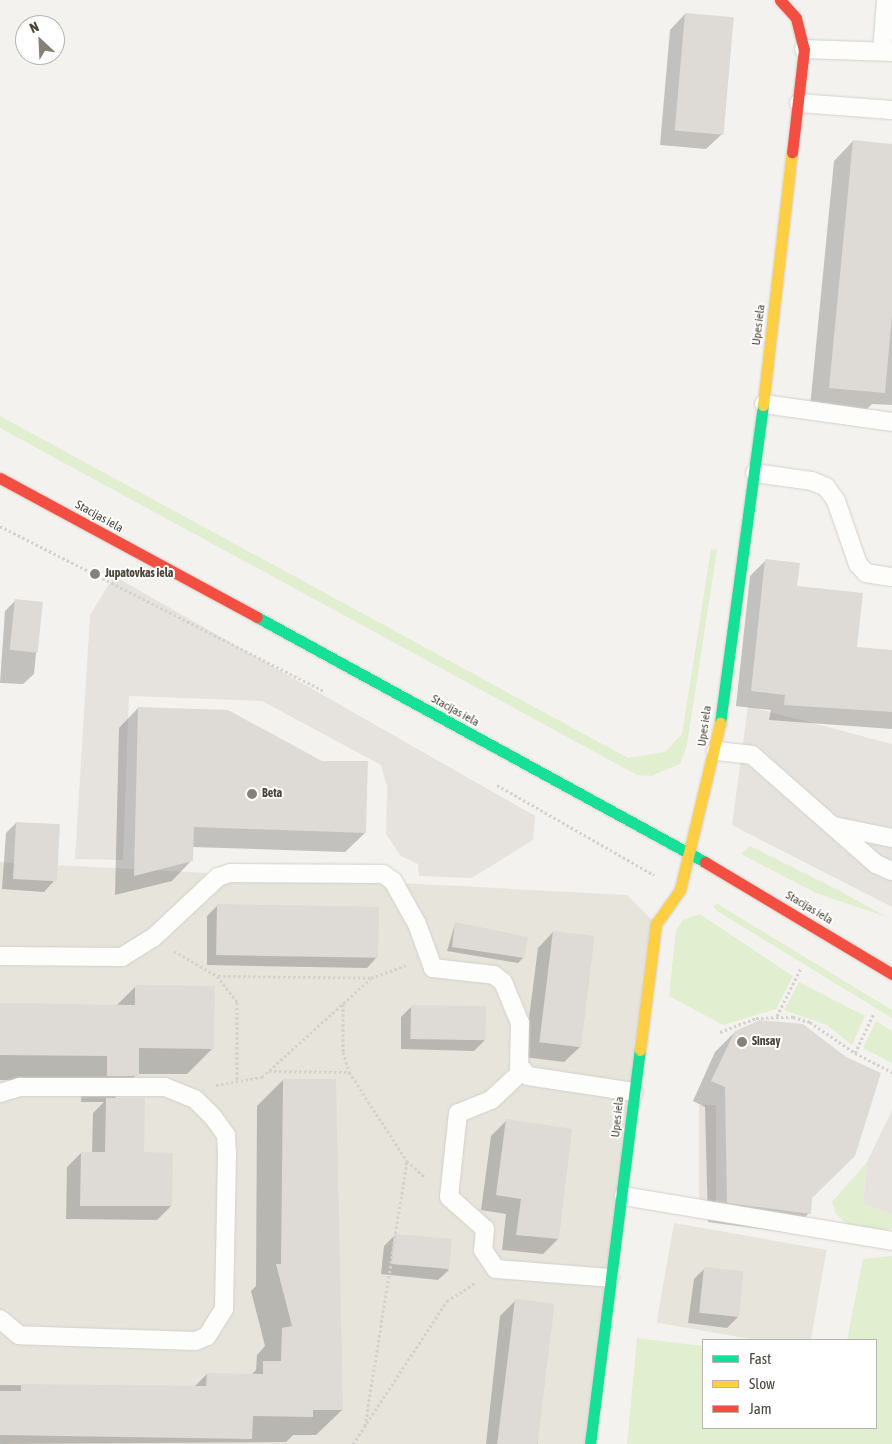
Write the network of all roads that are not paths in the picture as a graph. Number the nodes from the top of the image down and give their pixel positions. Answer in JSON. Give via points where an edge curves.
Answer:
{"nodes":[{"id":1,"x":886,"y":0,"type":"edge"},
{"id":2,"x":783,"y":3,"type":"edge"},
{"id":3,"x":804,"y":49,"type":"junction"},
{"id":4,"x":887,"y":52,"type":"edge"},
{"id":5,"x":799,"y":103,"type":"junction"},
{"id":6,"x":892,"y":110,"type":"edge"},
{"id":7,"x":764,"y":404,"type":"junction"},
{"id":8,"x":892,"y":422,"type":"edge"},
{"id":9,"x":755,"y":473,"type":"junction"},
{"id":10,"x":0,"y":478,"type":"edge"},
{"id":11,"x":892,"y":577,"type":"edge"},
{"id":12,"x":716,"y":751,"type":"junction"},
{"id":13,"x":832,"y":826,"type":"junction"},
{"id":14,"x":892,"y":838,"type":"edge"},
{"id":15,"x":687,"y":850,"type":"junction"},
{"id":16,"x":892,"y":871,"type":"edge"},
{"id":17,"x":0,"y":956,"type":"edge"},
{"id":18,"x":892,"y":974,"type":"edge"},
{"id":19,"x":523,"y":1070,"type":"junction"},
{"id":20,"x":634,"y":1092,"type":"junction"},
{"id":21,"x":0,"y":1093,"type":"edge"},
{"id":22,"x":624,"y":1196,"type":"junction"},
{"id":23,"x":892,"y":1241,"type":"edge"},
{"id":24,"x":610,"y":1278,"type":"junction"},
{"id":25,"x":0,"y":1319,"type":"edge"},
{"id":26,"x":590,"y":1444,"type":"edge"}],
"edges":[{"from":1,"to":4,"type":"lane"},
{"from":2,"to":3,"type":"street","name":"Upes iela","via":[[804,33]]},
{"from":3,"to":4,"type":"lane"},
{"from":3,"to":5,"type":"street","name":"Upes iela"},
{"from":5,"to":6,"type":"lane"},
{"from":5,"to":7,"type":"street","name":"Upes iela"},
{"from":7,"to":8,"type":"lane"},
{"from":7,"to":9,"type":"street","name":"Upes iela"},
{"from":9,"to":11,"type":"lane","via":[[812,481],[826,488],[836,501],[858,564],[866,573]]},
{"from":9,"to":12,"type":"street","name":"Upes iela"},
{"from":10,"to":15,"type":"street","name":"Stacijas iela"},
{"from":12,"to":13,"type":"lane","via":[[752,755]]},
{"from":12,"to":15,"type":"street","name":"Upes iela"},
{"from":13,"to":14,"type":"lane"},
{"from":13,"to":16,"type":"lane","via":[[876,864]]},
{"from":15,"to":18,"type":"street","name":"Stacijas iela"},
{"from":15,"to":20,"type":"street","name":"Upes iela","via":[[680,890],[656,924]]},
{"from":17,"to":19,"type":"lane","via":[[122,957],[153,938],[208,885],[230,873],[383,874],[393,881],[417,924],[426,957],[433,968],[494,975],[504,982],[520,1023],[518,1056]]},
{"from":19,"to":20,"type":"lane","via":[[528,1076]]},
{"from":19,"to":24,"type":"lane","via":[[491,1100],[458,1113],[449,1197],[485,1229],[483,1250],[496,1269]]},
{"from":20,"to":22,"type":"street","name":"Upes iela"},
{"from":21,"to":25,"type":"lane","via":[[20,1086],[146,1084],[195,1099],[226,1135],[224,1309],[218,1325],[196,1341],[19,1335]]},
{"from":22,"to":23,"type":"lane"},
{"from":22,"to":24,"type":"street","name":"Upes iela"},
{"from":24,"to":26,"type":"street","name":"Upes iela"}]}
